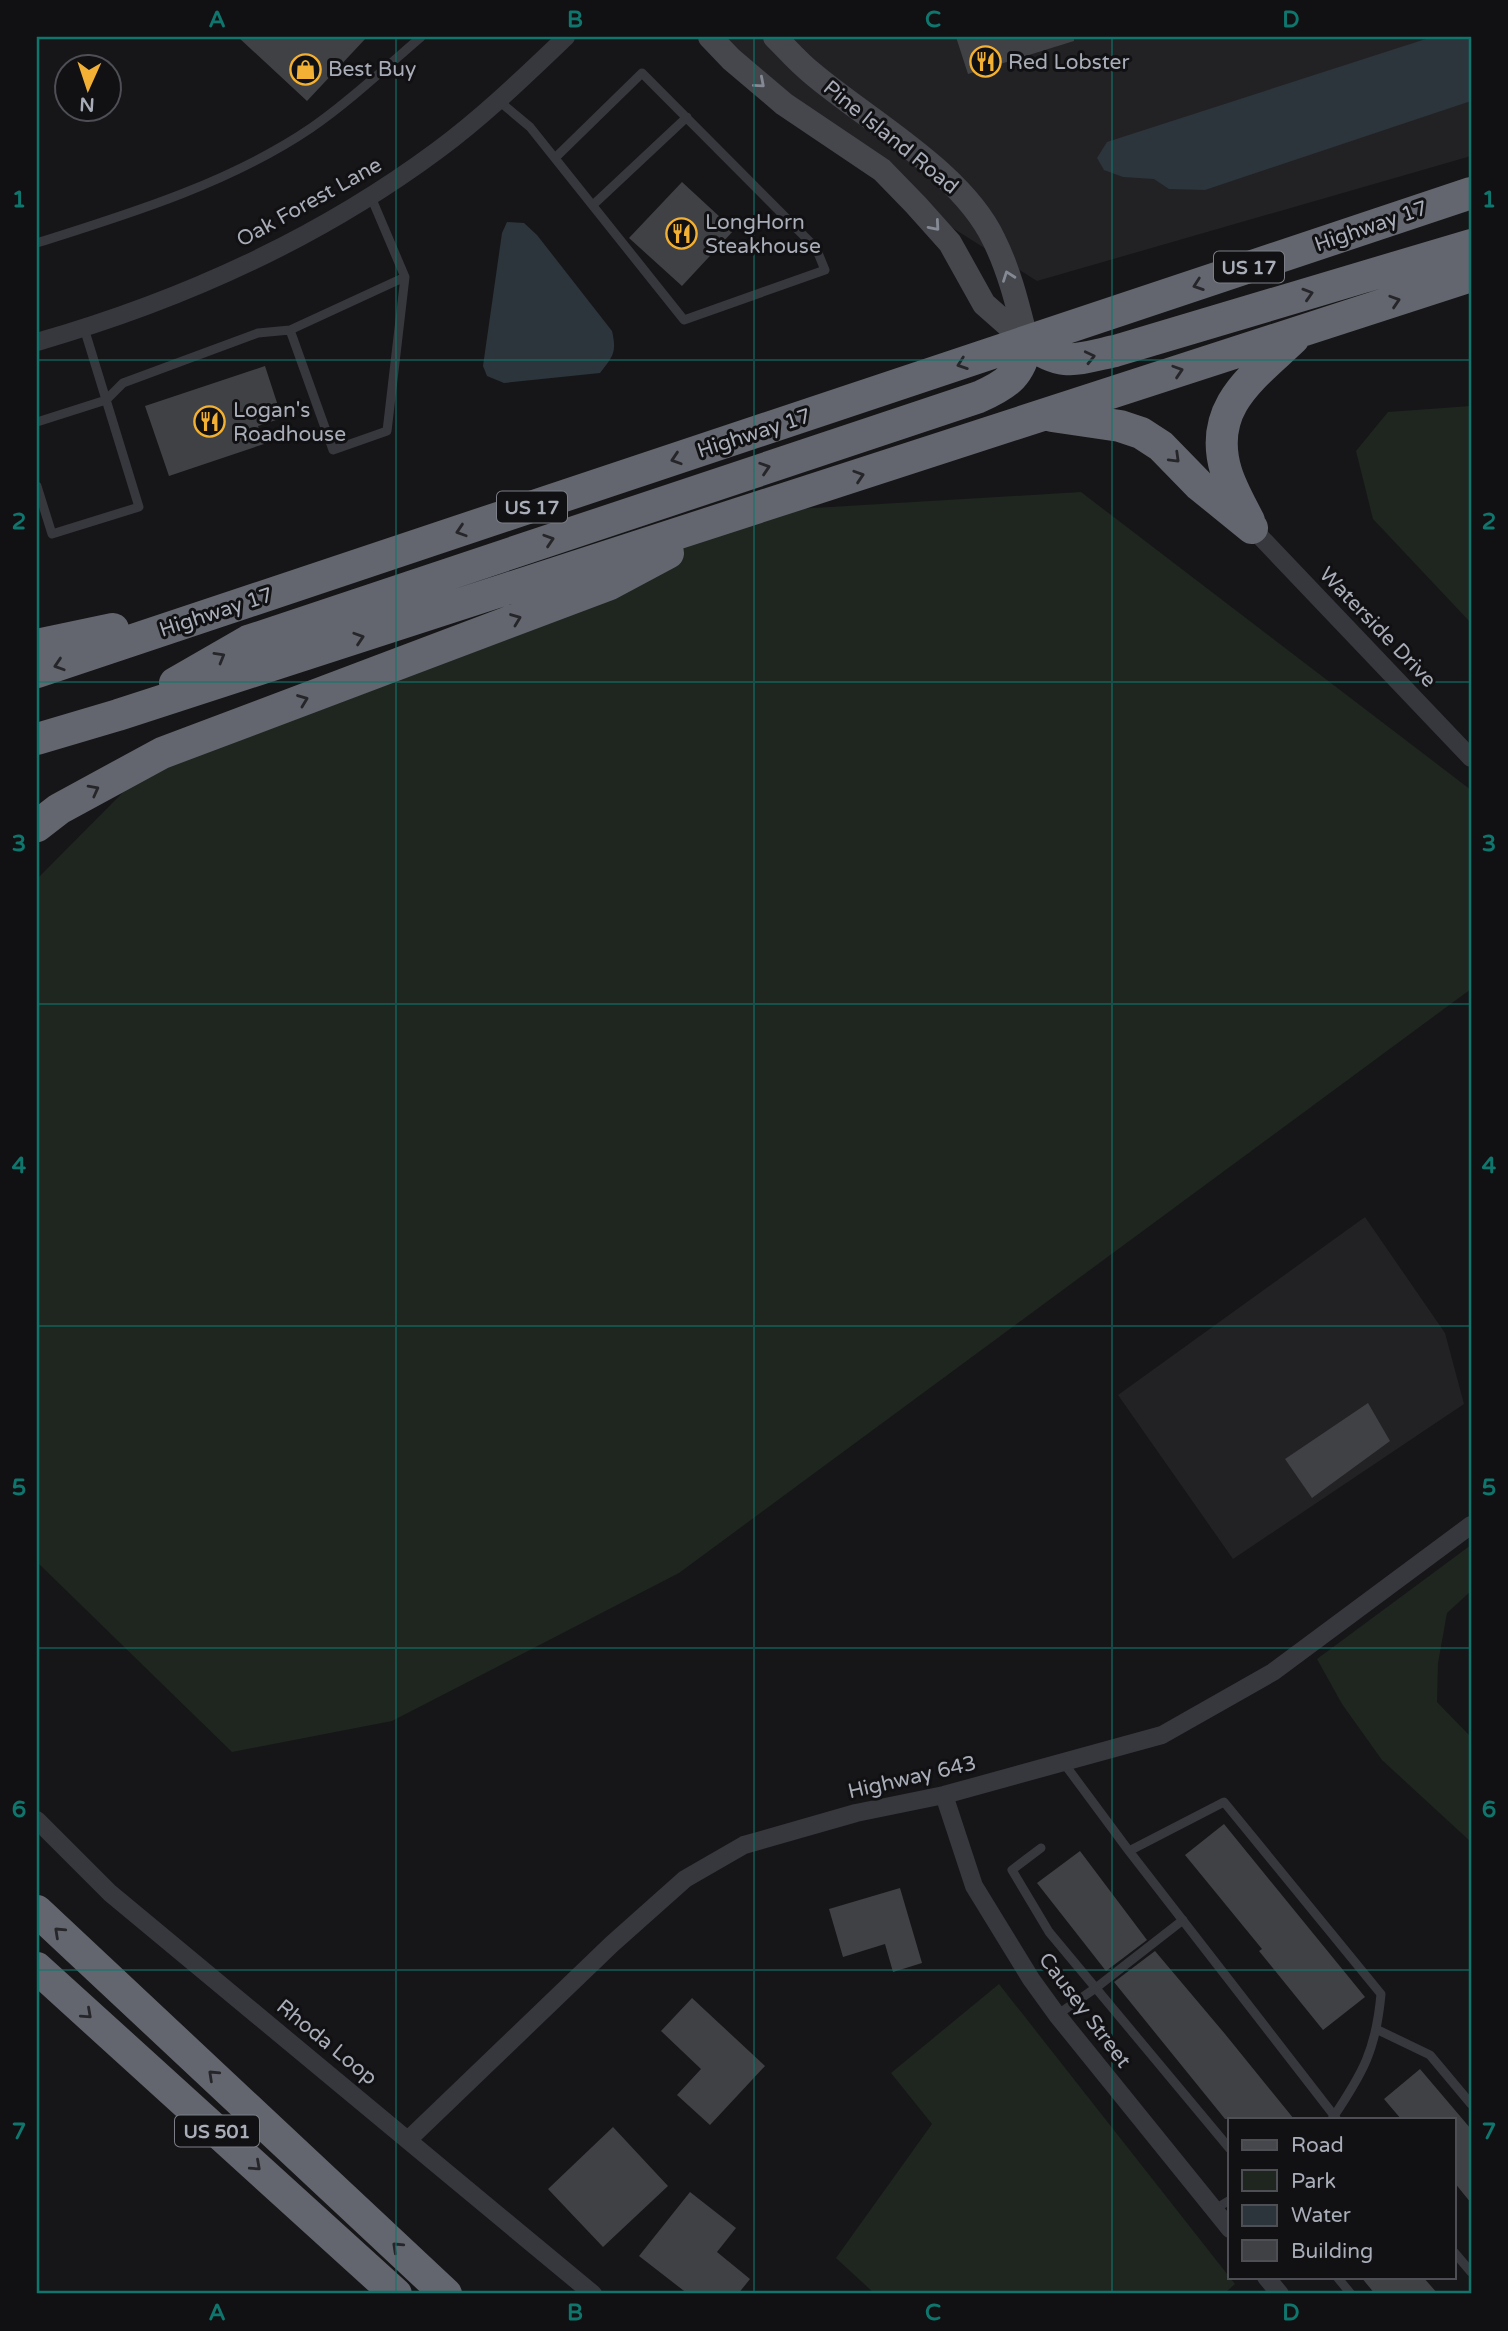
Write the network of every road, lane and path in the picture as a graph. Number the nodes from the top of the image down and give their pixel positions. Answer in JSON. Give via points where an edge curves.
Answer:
{"nodes":[{"id":1,"x":421,"y":37,"type":"edge"},
{"id":2,"x":566,"y":37,"type":"edge"},
{"id":3,"x":710,"y":37,"type":"edge"},
{"id":4,"x":775,"y":37,"type":"edge"},
{"id":5,"x":499,"y":101,"type":"junction"},
{"id":6,"x":687,"y":117,"type":"junction"},
{"id":7,"x":555,"y":158,"type":"junction"},
{"id":8,"x":1471,"y":193,"type":"edge"},
{"id":9,"x":371,"y":197,"type":"junction"},
{"id":10,"x":593,"y":205,"type":"junction"},
{"id":11,"x":37,"y":243,"type":"edge"},
{"id":12,"x":1471,"y":245,"type":"edge"},
{"id":13,"x":1471,"y":276,"type":"edge"},
{"id":14,"x":405,"y":277,"type":"junction"},
{"id":15,"x":84,"y":328,"type":"junction"},
{"id":16,"x":290,"y":330,"type":"junction"},
{"id":17,"x":1302,"y":331,"type":"junction"},
{"id":18,"x":37,"y":342,"type":"edge"},
{"id":19,"x":1027,"y":342,"type":"junction"},
{"id":20,"x":106,"y":400,"type":"junction"},
{"id":21,"x":1044,"y":415,"type":"junction"},
{"id":22,"x":37,"y":422,"type":"edge"},
{"id":23,"x":37,"y":486,"type":"edge"},
{"id":24,"x":747,"y":512,"type":"junction"},
{"id":25,"x":1252,"y":528,"type":"junction"},
{"id":26,"x":275,"y":593,"type":"junction"},
{"id":27,"x":37,"y":645,"type":"edge"},
{"id":28,"x":37,"y":672,"type":"edge"},
{"id":29,"x":118,"y":715,"type":"junction"},
{"id":30,"x":37,"y":738,"type":"edge"},
{"id":31,"x":1471,"y":758,"type":"edge"},
{"id":32,"x":37,"y":826,"type":"edge"},
{"id":33,"x":1471,"y":1525,"type":"edge"},
{"id":34,"x":1063,"y":1762,"type":"junction"},
{"id":35,"x":944,"y":1795,"type":"junction"},
{"id":36,"x":37,"y":1820,"type":"edge"},
{"id":37,"x":1041,"y":1848,"type":"dead end"},
{"id":38,"x":1129,"y":1851,"type":"junction"},
{"id":39,"x":37,"y":1911,"type":"edge"},
{"id":40,"x":1183,"y":1920,"type":"junction"},
{"id":41,"x":37,"y":1968,"type":"edge"},
{"id":42,"x":1097,"y":1987,"type":"junction"},
{"id":43,"x":1057,"y":2015,"type":"junction"},
{"id":44,"x":1378,"y":2030,"type":"junction"},
{"id":45,"x":1471,"y":2104,"type":"edge"},
{"id":46,"x":1335,"y":2118,"type":"edge"},
{"id":47,"x":409,"y":2139,"type":"junction"},
{"id":48,"x":1228,"y":2147,"type":"edge"},
{"id":49,"x":1222,"y":2204,"type":"edge"},
{"id":50,"x":1228,"y":2223,"type":"edge"},
{"id":51,"x":1456,"y":2254,"type":"edge"},
{"id":52,"x":1471,"y":2272,"type":"edge"},
{"id":53,"x":1267,"y":2278,"type":"edge"},
{"id":54,"x":1338,"y":2278,"type":"edge"},
{"id":55,"x":396,"y":2294,"type":"edge"},
{"id":56,"x":446,"y":2294,"type":"edge"},
{"id":57,"x":593,"y":2294,"type":"edge"},
{"id":58,"x":1280,"y":2294,"type":"edge"},
{"id":59,"x":1351,"y":2294,"type":"edge"}],
"edges":[{"from":1,"to":11,"type":"lane","via":[[311,128],[267,154],[171,199]]},
{"from":2,"to":5,"type":"street","name":"Oak Forest Lane"},
{"from":3,"to":19,"type":"street","name":"Pine Island Road","one_way":true,"via":[[784,104],[882,170],[950,243],[984,304]]},
{"from":19,"to":4,"type":"street","name":"Pine Island Road","one_way":true,"via":[[993,237],[962,193],[811,73]]},
{"from":5,"to":7,"type":"lane","via":[[530,127]]},
{"from":5,"to":9,"type":"street","name":"Oak Forest Lane"},
{"from":6,"to":7,"type":"lane","via":[[642,73]]},
{"from":6,"to":10,"type":"lane"},
{"from":6,"to":10,"type":"lane","via":[[816,248],[825,270],[684,320]]},
{"from":7,"to":10,"type":"lane"},
{"from":8,"to":19,"type":"highway","name":"Highway 17","number":"US 17","one_way":true},
{"from":9,"to":14,"type":"lane"},
{"from":9,"to":15,"type":"street","name":"Oak Forest Lane","via":[[184,293]]},
{"from":19,"to":12,"type":"highway","one_way":true,"via":[[1044,354],[1076,360]]},
{"from":17,"to":13,"type":"highway","one_way":true},
{"from":14,"to":16,"type":"lane"},
{"from":14,"to":16,"type":"lane","via":[[387,431],[332,450]]},
{"from":15,"to":18,"type":"street","name":"Oak Forest Lane"},
{"from":15,"to":20,"type":"lane"},
{"from":16,"to":20,"type":"lane","via":[[258,333],[123,383]]},
{"from":21,"to":17,"type":"highway","one_way":true},
{"from":17,"to":25,"type":"highway","via":[[1240,389],[1226,418],[1222,437],[1226,472]]},
{"from":19,"to":26,"type":"highway","name":"Highway 17","number":"US 17","one_way":true},
{"from":29,"to":19,"type":"highway","one_way":true,"via":[[248,641],[979,397],[1012,378]]},
{"from":20,"to":22,"type":"lane"},
{"from":20,"to":23,"type":"lane","via":[[139,507],[52,534]]},
{"from":24,"to":21,"type":"highway","one_way":true},
{"from":21,"to":25,"type":"highway","one_way":true,"via":[[1140,433],[1161,446],[1199,485]]},
{"from":29,"to":24,"type":"highway","one_way":true},
{"from":32,"to":24,"type":"highway","one_way":true,"via":[[59,808],[162,753],[610,584]]},
{"from":25,"to":31,"type":"street","name":"Waterside Drive"},
{"from":26,"to":27,"type":"highway"},
{"from":26,"to":28,"type":"highway","name":"Highway 17","number":"US 17","one_way":true},
{"from":29,"to":30,"type":"highway"},
{"from":33,"to":34,"type":"street","name":"Highway 643","via":[[1273,1672],[1162,1735]]},
{"from":34,"to":35,"type":"street","name":"Highway 643"},
{"from":34,"to":38,"type":"lane"},
{"from":35,"to":43,"type":"street","name":"Causey Street","via":[[974,1886]]},
{"from":35,"to":47,"type":"street","name":"Highway 643","via":[[744,1845],[685,1879]]},
{"from":36,"to":47,"type":"street","name":"Rhoda Loop","via":[[110,1893]]},
{"from":37,"to":42,"type":"lane","via":[[1012,1870],[1049,1932]]},
{"from":38,"to":40,"type":"lane"},
{"from":38,"to":44,"type":"lane","via":[[1224,1802],[1381,1994]]},
{"from":56,"to":39,"type":"highway","number":"US 501","one_way":true},
{"from":40,"to":42,"type":"lane"},
{"from":40,"to":46,"type":"lane"},
{"from":41,"to":55,"type":"highway","number":"US 501","one_way":true},
{"from":42,"to":43,"type":"lane"},
{"from":42,"to":48,"type":"lane"},
{"from":43,"to":49,"type":"street","name":"Causey Street"},
{"from":44,"to":45,"type":"lane","via":[[1430,2055]]},
{"from":44,"to":46,"type":"lane","via":[[1363,2071]]},
{"from":47,"to":57,"type":"street","name":"Rhoda Loop"},
{"from":49,"to":50,"type":"street","name":"Causey Street"},
{"from":51,"to":52,"type":"lane"},
{"from":53,"to":58,"type":"street"},
{"from":54,"to":59,"type":"lane"}]}
